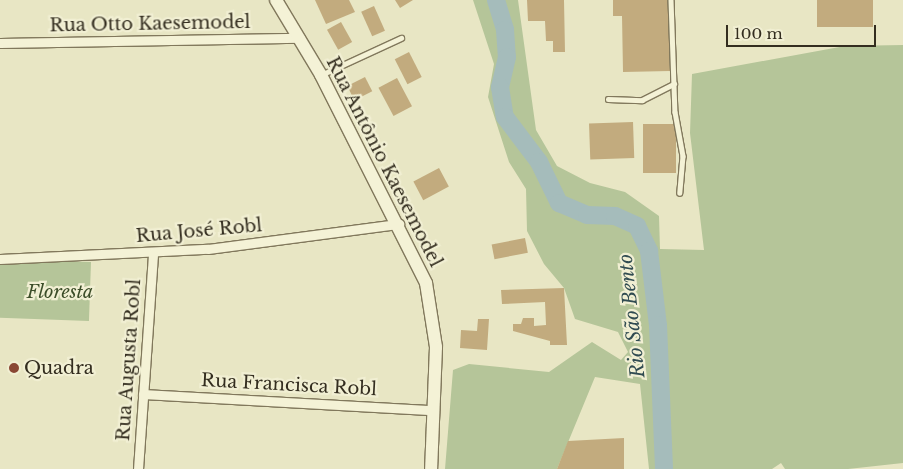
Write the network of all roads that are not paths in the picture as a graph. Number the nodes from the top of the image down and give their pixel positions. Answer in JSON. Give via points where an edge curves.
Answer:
{"nodes":[{"id":1,"x":276,"y":0,"type":"edge"},
{"id":2,"x":671,"y":0,"type":"edge"},
{"id":3,"x":300,"y":38,"type":"junction"},
{"id":4,"x":401,"y":38,"type":"dead end"},
{"id":5,"x":0,"y":43,"type":"edge"},
{"id":6,"x":321,"y":75,"type":"junction"},
{"id":7,"x":674,"y":84,"type":"junction"},
{"id":8,"x":608,"y":99,"type":"dead end"},
{"id":9,"x":680,"y":192,"type":"dead end"},
{"id":10,"x":400,"y":224,"type":"junction"},
{"id":11,"x":152,"y":253,"type":"junction"},
{"id":12,"x":0,"y":259,"type":"edge"},
{"id":13,"x":143,"y":394,"type":"junction"},
{"id":14,"x":433,"y":410,"type":"junction"},
{"id":15,"x":138,"y":469,"type":"edge"},
{"id":16,"x":431,"y":469,"type":"edge"}],
"edges":[{"from":1,"to":3,"type":"main road","name":"Rua Antônio Kaesemodel"},
{"from":2,"to":7,"type":"lane"},
{"from":3,"to":5,"type":"street","name":"Rua Otto Kaesemodel"},
{"from":3,"to":6,"type":"main road","name":"Rua Antônio Kaesemodel"},
{"from":4,"to":6,"type":"lane"},
{"from":6,"to":10,"type":"main road","name":"Rua Antônio Kaesemodel"},
{"from":7,"to":8,"type":"lane","via":[[642,100]]},
{"from":7,"to":9,"type":"lane","via":[[683,156]]},
{"from":10,"to":11,"type":"street","name":"Rua José Robl"},
{"from":10,"to":14,"type":"main road","name":"Rua Antônio Kaesemodel","via":[[417,260],[431,305],[436,347]]},
{"from":11,"to":12,"type":"street","name":"Rua José Robl"},
{"from":11,"to":13,"type":"street","name":"Rua Augusta Robl"},
{"from":13,"to":14,"type":"street","name":"Rua Francisca Robl"},
{"from":13,"to":15,"type":"street","name":"Rua Augusta Robl"},
{"from":14,"to":16,"type":"main road","name":"Rua Antônio Kaesemodel"}]}
